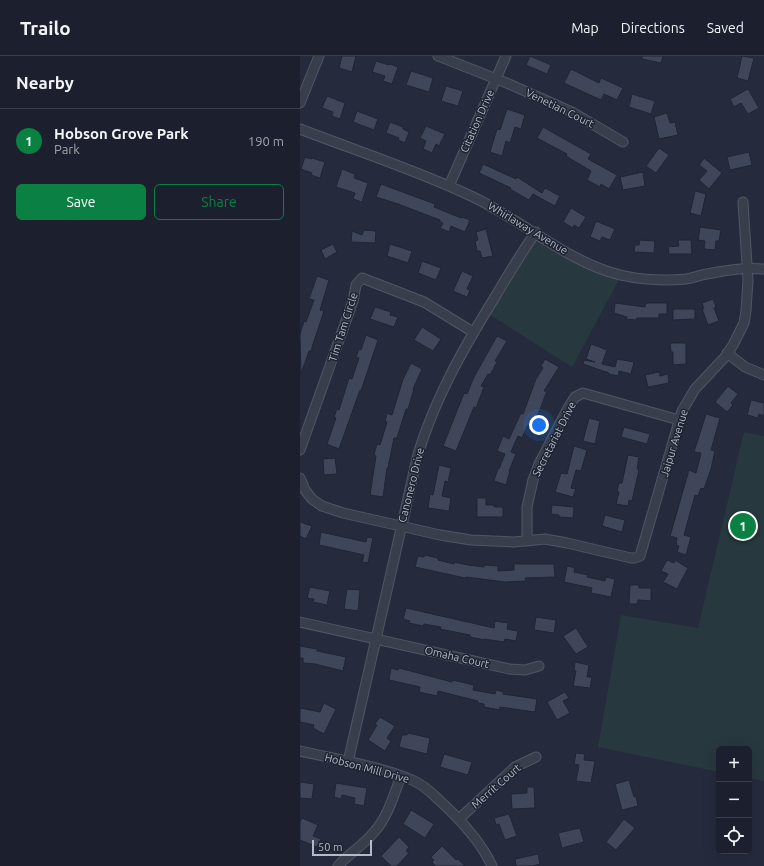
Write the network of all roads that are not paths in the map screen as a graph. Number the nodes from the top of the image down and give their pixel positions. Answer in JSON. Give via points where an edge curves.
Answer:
{"nodes":[{"id":1,"x":319,"y":56,"type":"edge"},
{"id":2,"x":438,"y":56,"type":"edge"},
{"id":3,"x":506,"y":56,"type":"edge"},
{"id":4,"x":496,"y":78,"type":"junction"},
{"id":5,"x":300,"y":104,"type":"edge"},
{"id":6,"x":300,"y":128,"type":"edge"},
{"id":7,"x":623,"y":142,"type":"dead end"},
{"id":8,"x":449,"y":186,"type":"junction"},
{"id":9,"x":743,"y":202,"type":"dead end"},
{"id":10,"x":536,"y":232,"type":"junction"},
{"id":11,"x":746,"y":269,"type":"junction"},
{"id":12,"x":764,"y":269,"type":"edge"},
{"id":13,"x":473,"y":332,"type":"junction"},
{"id":14,"x":727,"y":353,"type":"junction"},
{"id":15,"x":764,"y":375,"type":"edge"},
{"id":16,"x":679,"y":420,"type":"junction"},
{"id":17,"x":300,"y":450,"type":"edge"},
{"id":18,"x":300,"y":478,"type":"edge"},
{"id":19,"x":401,"y":526,"type":"junction"},
{"id":20,"x":527,"y":541,"type":"junction"},
{"id":21,"x":300,"y":622,"type":"edge"},
{"id":22,"x":375,"y":639,"type":"junction"},
{"id":23,"x":539,"y":666,"type":"dead end"},
{"id":24,"x":300,"y":751,"type":"edge"},
{"id":25,"x":536,"y":757,"type":"dead end"},
{"id":26,"x":348,"y":762,"type":"junction"},
{"id":27,"x":401,"y":776,"type":"junction"},
{"id":28,"x":459,"y":819,"type":"junction"},
{"id":29,"x":338,"y":866,"type":"edge"},
{"id":30,"x":492,"y":866,"type":"edge"}],
"edges":[{"from":1,"to":5,"type":"street"},
{"from":2,"to":4,"type":"street","name":"Venetian Court"},
{"from":3,"to":4,"type":"street","name":"Citation Drive"},
{"from":4,"to":7,"type":"street","name":"Venetian Court","via":[[572,112]]},
{"from":4,"to":8,"type":"street","name":"Citation Drive"},
{"from":6,"to":8,"type":"street","name":"Whirlaway Avenue"},
{"from":8,"to":10,"type":"street","name":"Whirlaway Avenue"},
{"from":9,"to":11,"type":"street","name":"Jaipur Avenue"},
{"from":10,"to":11,"type":"street","name":"Whirlaway Avenue","via":[[584,261],[632,277],[673,280]]},
{"from":10,"to":13,"type":"street","name":"Canonero Drive"},
{"from":11,"to":12,"type":"street","name":"Whirlaway Avenue"},
{"from":11,"to":14,"type":"street","name":"Jaipur Avenue","via":[[746,311],[739,334]]},
{"from":13,"to":17,"type":"street","name":"Tim Tam Circle","via":[[424,302],[362,278],[356,285],[353,302]]},
{"from":13,"to":19,"type":"street","name":"Canonero Drive","via":[[445,383],[428,423]]},
{"from":14,"to":15,"type":"street","via":[[745,367]]},
{"from":14,"to":16,"type":"street","name":"Jaipur Avenue","via":[[695,389]]},
{"from":16,"to":20,"type":"street","name":"Jaipur Avenue","via":[[640,556],[635,558],[546,539]]},
{"from":16,"to":20,"type":"street","name":"Secretariat Drive","via":[[579,394],[567,410],[532,480],[527,507]]},
{"from":18,"to":19,"type":"street","via":[[312,499],[322,506]]},
{"from":19,"to":20,"type":"street","via":[[471,540]]},
{"from":19,"to":22,"type":"street","name":"Canonero Drive"},
{"from":21,"to":22,"type":"street","name":"Omaha Court"},
{"from":22,"to":23,"type":"street","name":"Omaha Court","via":[[509,669],[525,670]]},
{"from":22,"to":26,"type":"street","name":"Canonero Drive"},
{"from":24,"to":26,"type":"street","name":"Hobson Mill Drive"},
{"from":25,"to":28,"type":"street","name":"Merrit Court","via":[[515,767]]},
{"from":26,"to":27,"type":"street","name":"Hobson Mill Drive"},
{"from":27,"to":28,"type":"street","name":"Hobson Mill Drive","via":[[414,780],[424,787]]},
{"from":27,"to":29,"type":"street","via":[[376,830]]},
{"from":28,"to":30,"type":"street","name":"Hobson Mill Drive","via":[[483,848]]}]}
